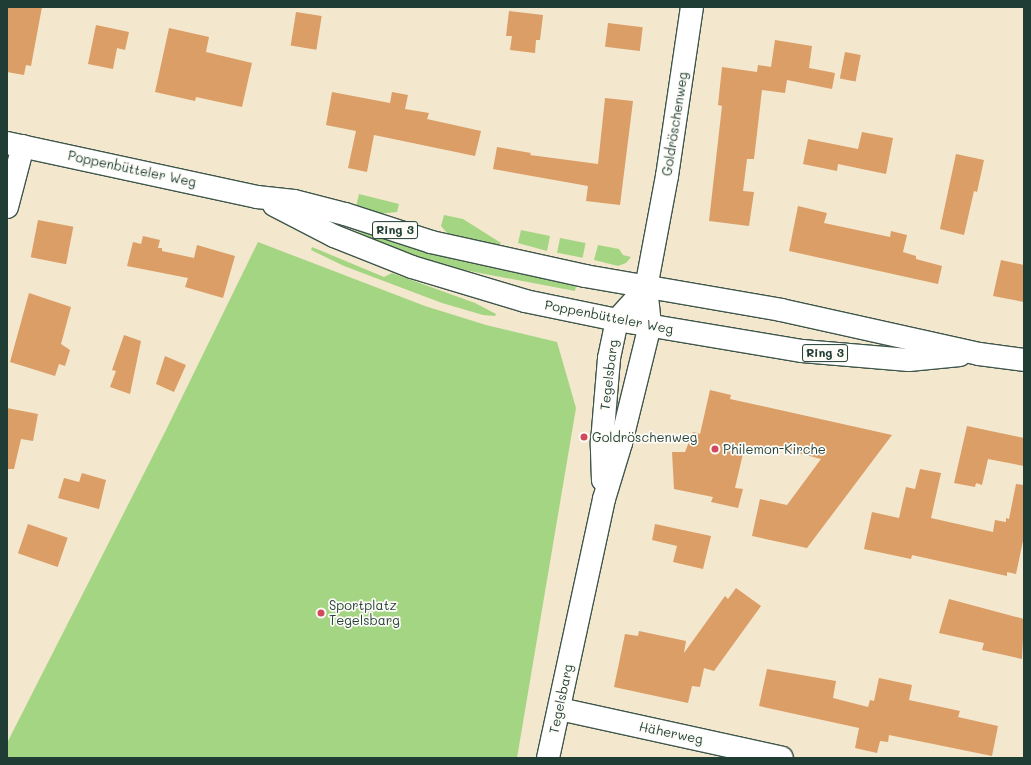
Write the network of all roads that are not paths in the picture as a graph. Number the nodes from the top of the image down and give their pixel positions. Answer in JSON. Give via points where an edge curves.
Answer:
{"nodes":[{"id":1,"x":692,"y":7,"type":"edge"},
{"id":2,"x":15,"y":145,"type":"edge"},
{"id":3,"x":257,"y":197,"type":"junction"},
{"id":4,"x":7,"y":207,"type":"edge"},
{"id":5,"x":646,"y":288,"type":"junction"},
{"id":6,"x":617,"y":320,"type":"junction"},
{"id":7,"x":650,"y":325,"type":"junction"},
{"id":8,"x":979,"y":354,"type":"junction"},
{"id":9,"x":1024,"y":360,"type":"edge"},
{"id":10,"x":604,"y":499,"type":"junction"},
{"id":11,"x":560,"y":709,"type":"junction"},
{"id":12,"x":740,"y":753,"type":"edge"},
{"id":13,"x":548,"y":758,"type":"edge"},
{"id":14,"x":782,"y":758,"type":"edge"}],
"edges":[{"from":1,"to":5,"type":"main road","name":"Goldröschenweg","via":[[671,154]]},
{"from":2,"to":3,"type":"main road","name":"Poppenbütteler Weg","number":"Ring 3"},
{"from":2,"to":4,"type":"main road"},
{"from":3,"to":5,"type":"main road","name":"Poppenbütteler Weg","number":"Ring 3","via":[[294,201],[345,214],[431,242]]},
{"from":3,"to":6,"type":"main road","name":"Poppenbütteler Weg","number":"Ring 3","via":[[334,236],[412,267],[525,300]]},
{"from":5,"to":6,"type":"main road"},
{"from":5,"to":7,"type":"main road","name":"Tegelsbarg"},
{"from":5,"to":8,"type":"main road","name":"Poppenbütteler Weg","number":"Ring 3","via":[[856,324]]},
{"from":6,"to":7,"type":"main road","name":"Poppenbütteler Weg","number":"Ring 3"},
{"from":6,"to":10,"type":"main road","name":"Tegelsbarg","via":[[609,358],[602,442]]},
{"from":7,"to":8,"type":"main road","name":"Poppenbütteler Weg","number":"Ring 3","via":[[802,351],[909,360]]},
{"from":7,"to":10,"type":"main road","name":"Tegelsbarg","via":[[621,443]]},
{"from":8,"to":9,"type":"main road","name":"Poppenbütteler Weg","number":"Ring 3"},
{"from":10,"to":11,"type":"main road","name":"Tegelsbarg"},
{"from":11,"to":12,"type":"main road","name":"Häherweg"},
{"from":11,"to":13,"type":"main road","name":"Tegelsbarg"},
{"from":12,"to":14,"type":"main road","name":"Häherweg"}]}
